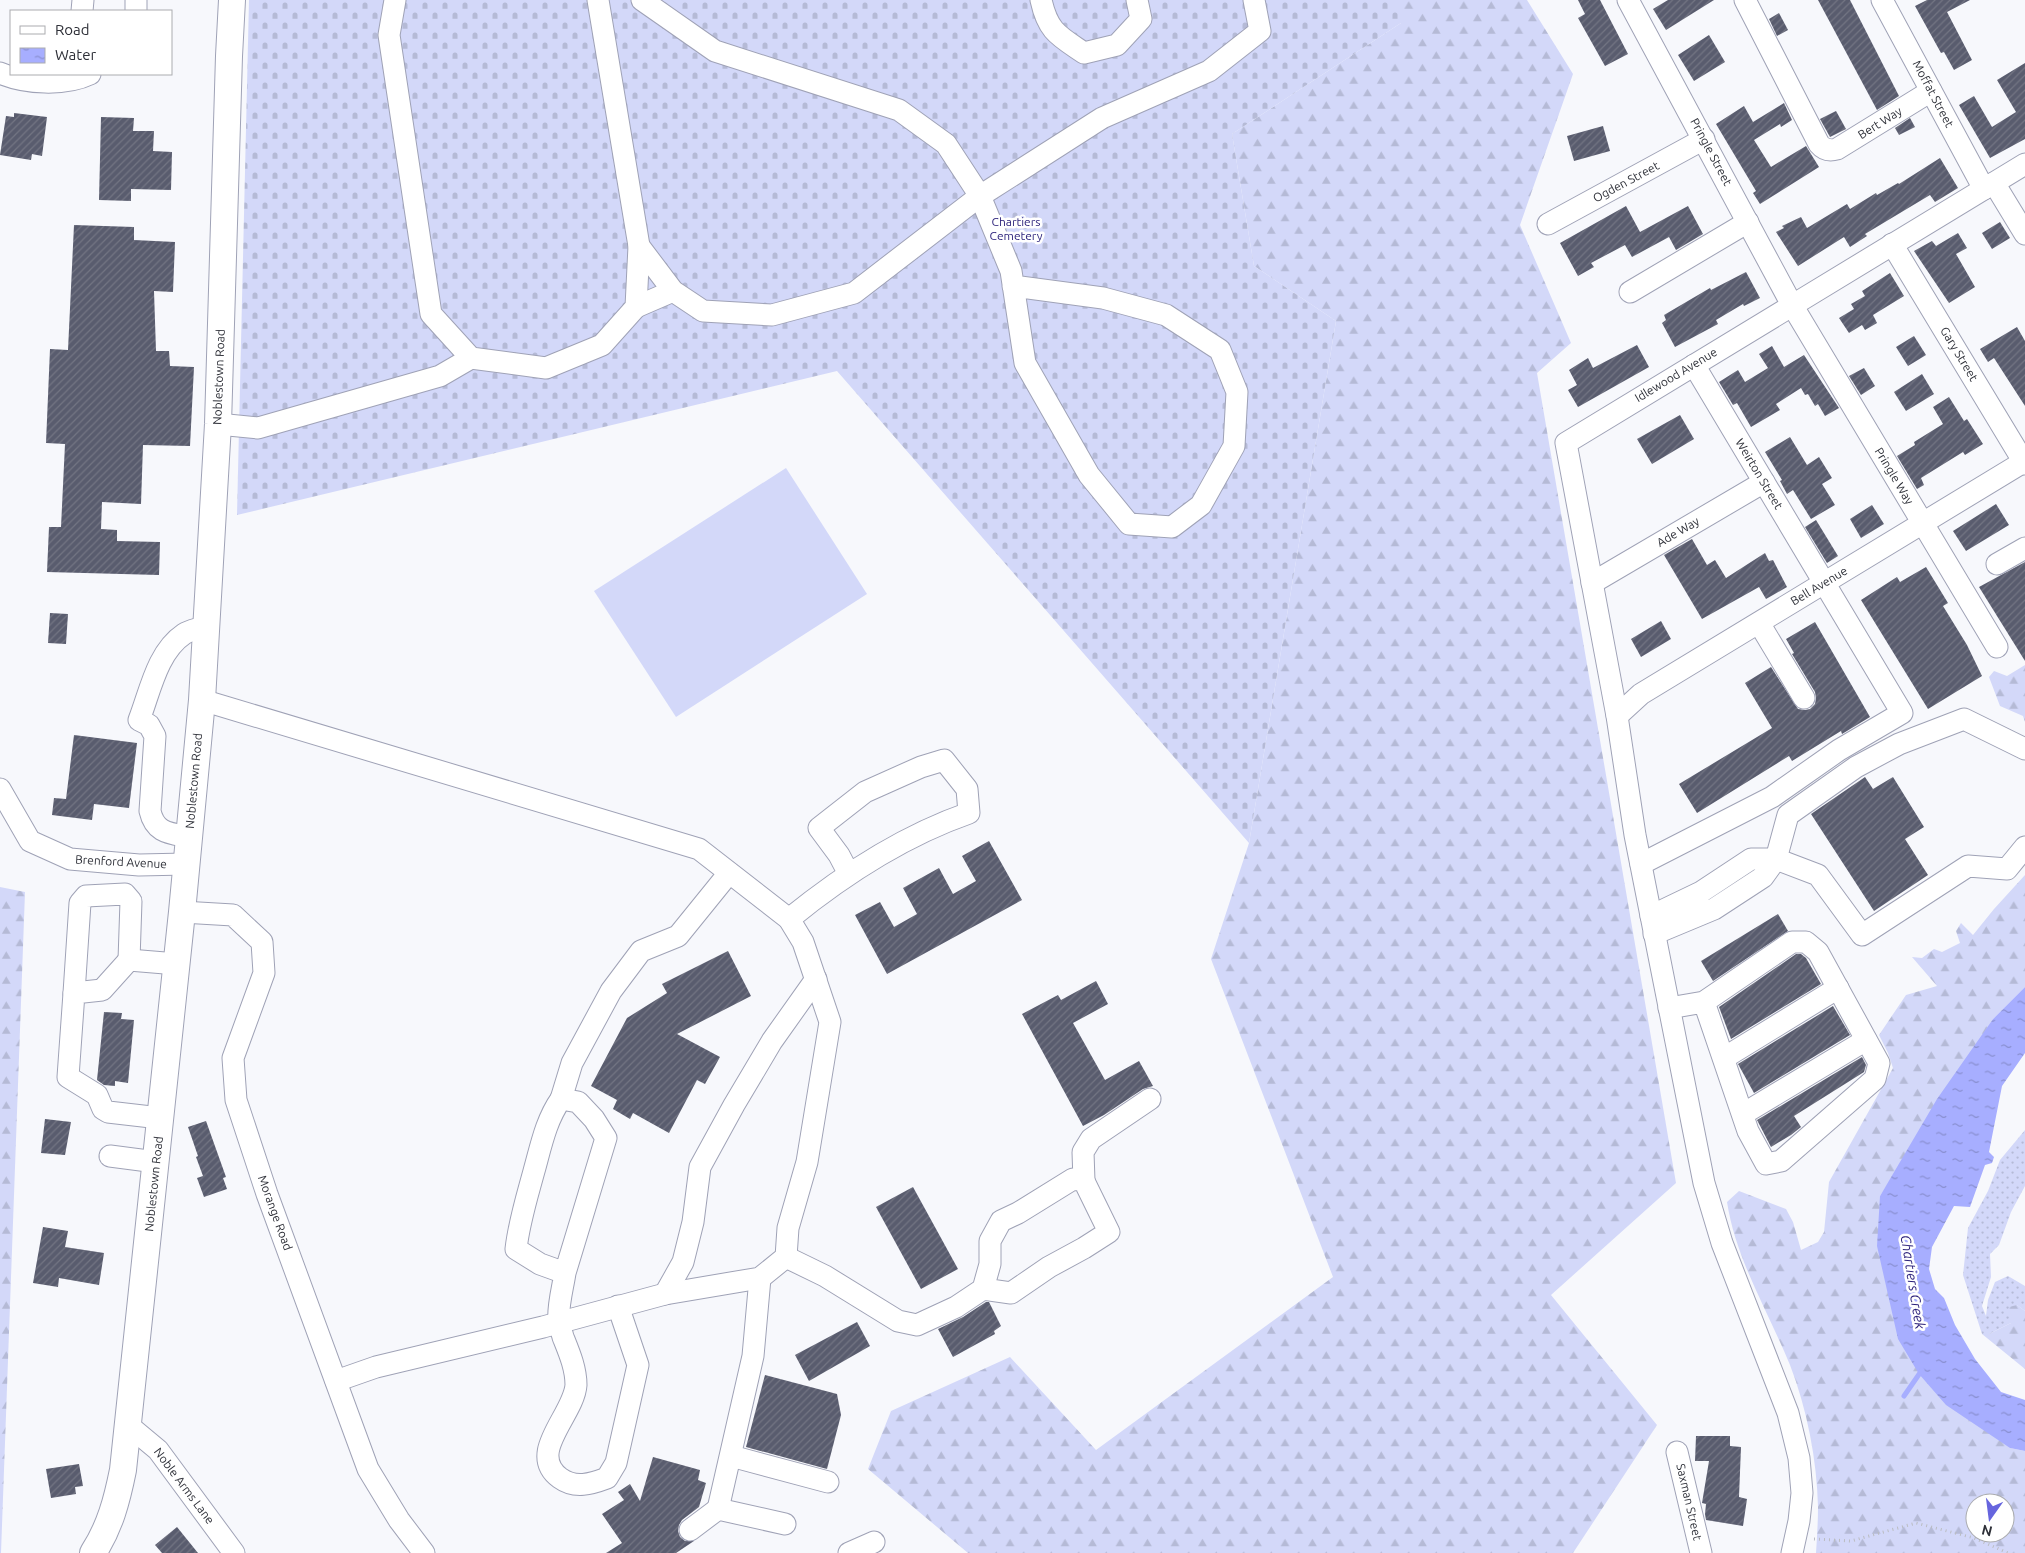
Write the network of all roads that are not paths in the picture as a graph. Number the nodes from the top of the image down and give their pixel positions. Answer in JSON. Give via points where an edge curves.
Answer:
{"nodes":[{"id":1,"x":232,"y":0,"type":"edge"},
{"id":2,"x":395,"y":0,"type":"edge"},
{"id":3,"x":598,"y":0,"type":"edge"},
{"id":4,"x":642,"y":0,"type":"edge"},
{"id":5,"x":1041,"y":0,"type":"edge"},
{"id":6,"x":1137,"y":0,"type":"edge"},
{"id":7,"x":1254,"y":0,"type":"edge"},
{"id":8,"x":1628,"y":0,"type":"edge"},
{"id":9,"x":1745,"y":0,"type":"edge"},
{"id":10,"x":1882,"y":0,"type":"edge"},
{"id":11,"x":0,"y":73,"type":"edge"},
{"id":12,"x":84,"y":75,"type":"edge"},
{"id":13,"x":1931,"y":91,"type":"junction"},
{"id":14,"x":1704,"y":139,"type":"junction"},
{"id":15,"x":2025,"y":164,"type":"edge"},
{"id":16,"x":1989,"y":186,"type":"junction"},
{"id":17,"x":980,"y":196,"type":"junction"},
{"id":18,"x":1748,"y":222,"type":"junction"},
{"id":19,"x":1548,"y":224,"type":"dead end"},
{"id":20,"x":2025,"y":234,"type":"edge"},
{"id":21,"x":1892,"y":244,"type":"junction"},
{"id":22,"x":639,"y":246,"type":"junction"},
{"id":23,"x":1013,"y":286,"type":"junction"},
{"id":24,"x":673,"y":291,"type":"junction"},
{"id":25,"x":1630,"y":292,"type":"dead end"},
{"id":26,"x":1792,"y":305,"type":"junction"},
{"id":27,"x":636,"y":307,"type":"junction"},
{"id":28,"x":471,"y":358,"type":"junction"},
{"id":29,"x":1694,"y":365,"type":"junction"},
{"id":30,"x":218,"y":424,"type":"junction"},
{"id":31,"x":2025,"y":462,"type":"edge"},
{"id":32,"x":1764,"y":482,"type":"junction"},
{"id":33,"x":1922,"y":523,"type":"junction"},
{"id":34,"x":2025,"y":548,"type":"edge"},
{"id":35,"x":1997,"y":564,"type":"dead end"},
{"id":36,"x":1592,"y":582,"type":"junction"},
{"id":37,"x":1825,"y":583,"type":"junction"},
{"id":38,"x":1759,"y":623,"type":"junction"},
{"id":39,"x":206,"y":626,"type":"junction"},
{"id":40,"x":1997,"y":647,"type":"dead end"},
{"id":41,"x":1804,"y":698,"type":"dead end"},
{"id":42,"x":202,"y":700,"type":"junction"},
{"id":43,"x":1617,"y":716,"type":"junction"},
{"id":44,"x":2025,"y":749,"type":"edge"},
{"id":45,"x":0,"y":789,"type":"edge"},
{"id":46,"x":189,"y":837,"type":"junction"},
{"id":47,"x":2025,"y":847,"type":"edge"},
{"id":48,"x":1776,"y":859,"type":"junction"},
{"id":49,"x":186,"y":864,"type":"junction"},
{"id":50,"x":1641,"y":864,"type":"junction"},
{"id":51,"x":729,"y":872,"type":"junction"},
{"id":52,"x":849,"y":874,"type":"junction"},
{"id":53,"x":182,"y":912,"type":"junction"},
{"id":54,"x":789,"y":919,"type":"junction"},
{"id":55,"x":1653,"y":925,"type":"junction"},
{"id":56,"x":129,"y":960,"type":"junction"},
{"id":57,"x":176,"y":964,"type":"junction"},
{"id":58,"x":816,"y":979,"type":"junction"},
{"id":59,"x":1838,"y":988,"type":"junction"},
{"id":60,"x":74,"y":993,"type":"junction"},
{"id":61,"x":1704,"y":1002,"type":"junction"},
{"id":62,"x":1669,"y":1008,"type":"junction"},
{"id":63,"x":1866,"y":1040,"type":"junction"},
{"id":64,"x":1724,"y":1058,"type":"junction"},
{"id":65,"x":561,"y":1099,"type":"junction"},
{"id":66,"x":1150,"y":1099,"type":"dead end"},
{"id":67,"x":1743,"y":1114,"type":"junction"},
{"id":68,"x":160,"y":1118,"type":"junction"},
{"id":69,"x":110,"y":1156,"type":"dead end"},
{"id":70,"x":156,"y":1162,"type":"junction"},
{"id":71,"x":1084,"y":1181,"type":"junction"},
{"id":72,"x":786,"y":1257,"type":"junction"},
{"id":73,"x":565,"y":1273,"type":"junction"},
{"id":74,"x":760,"y":1278,"type":"junction"},
{"id":75,"x":983,"y":1289,"type":"junction"},
{"id":76,"x":665,"y":1294,"type":"junction"},
{"id":77,"x":618,"y":1306,"type":"junction"},
{"id":78,"x":558,"y":1322,"type":"junction"},
{"id":79,"x":336,"y":1381,"type":"junction"},
{"id":80,"x":128,"y":1425,"type":"junction"},
{"id":81,"x":1677,"y":1452,"type":"dead end"},
{"id":82,"x":731,"y":1456,"type":"junction"},
{"id":83,"x":828,"y":1482,"type":"dead end"},
{"id":84,"x":718,"y":1509,"type":"junction"},
{"id":85,"x":785,"y":1524,"type":"dead end"},
{"id":86,"x":690,"y":1530,"type":"dead end"},
{"id":87,"x":874,"y":1542,"type":"dead end"},
{"id":88,"x":1794,"y":1545,"type":"edge"},
{"id":89,"x":94,"y":1553,"type":"edge"},
{"id":90,"x":234,"y":1553,"type":"edge"},
{"id":91,"x":424,"y":1553,"type":"edge"},
{"id":92,"x":849,"y":1553,"type":"edge"},
{"id":93,"x":1701,"y":1553,"type":"edge"}],
"edges":[{"from":1,"to":30,"type":"main road","name":"Noblestown Road"},
{"from":2,"to":28,"type":"street","via":[[390,36],[431,314]]},
{"from":3,"to":22,"type":"street"},
{"from":4,"to":17,"type":"street","via":[[715,51],[899,110],[946,144]]},
{"from":5,"to":6,"type":"street","via":[[1053,32],[1084,53],[1117,45],[1141,19]]},
{"from":7,"to":17,"type":"street","via":[[1260,31],[1208,72],[1102,118]]},
{"from":8,"to":14,"type":"street","name":"Pringle Street"},
{"from":9,"to":13,"type":"street","name":"Bert Way","via":[[1818,144],[1827,150],[1837,149]]},
{"from":10,"to":13,"type":"street","name":"Moffat Street"},
{"from":11,"to":12,"type":"street","via":[[28,80],[52,81]]},
{"from":13,"to":16,"type":"street","name":"Moffat Street"},
{"from":14,"to":18,"type":"street","name":"Pringle Street"},
{"from":14,"to":19,"type":"street","name":"Ogden Street"},
{"from":15,"to":16,"type":"street","name":"Idlewood Avenue"},
{"from":16,"to":20,"type":"street","name":"Moffat Street"},
{"from":16,"to":21,"type":"street","name":"Idlewood Avenue"},
{"from":17,"to":23,"type":"street","via":[[1011,272]]},
{"from":17,"to":24,"type":"street","via":[[854,293],[772,315],[703,311]]},
{"from":18,"to":25,"type":"street"},
{"from":18,"to":26,"type":"street","name":"Pringle Street"},
{"from":21,"to":26,"type":"street","name":"Idlewood Avenue"},
{"from":21,"to":31,"type":"street","name":"Gary Street"},
{"from":22,"to":24,"type":"street"},
{"from":22,"to":27,"type":"street"},
{"from":23,"to":23,"type":"street","via":[[1103,298],[1166,315],[1220,350],[1237,392],[1234,446],[1201,505],[1172,526],[1129,524],[1089,476],[1026,363]]},
{"from":24,"to":27,"type":"street"},
{"from":26,"to":29,"type":"street","name":"Idlewood Avenue"},
{"from":26,"to":33,"type":"street","name":"Pringle Way"},
{"from":27,"to":28,"type":"street","via":[[602,345],[546,368]]},
{"from":28,"to":30,"type":"street","via":[[440,376],[258,428]]},
{"from":29,"to":32,"type":"street","name":"Weirton Street"},
{"from":29,"to":36,"type":"street","name":"Idlewood Avenue","via":[[1566,442]]},
{"from":30,"to":39,"type":"main road","name":"Noblestown Road"},
{"from":31,"to":33,"type":"street","name":"Bell Avenue"},
{"from":32,"to":36,"type":"street","name":"Ade Way"},
{"from":32,"to":37,"type":"street","name":"Weirton Street"},
{"from":33,"to":37,"type":"street","name":"Bell Avenue"},
{"from":33,"to":40,"type":"street","name":"Pringle Way"},
{"from":34,"to":35,"type":"street"},
{"from":36,"to":43,"type":"street","name":"Idlewood Avenue"},
{"from":37,"to":38,"type":"street","name":"Bell Avenue"},
{"from":37,"to":50,"type":"street","name":"Weirton Street","via":[[1902,713],[1839,750],[1772,797]]},
{"from":38,"to":41,"type":"street"},
{"from":38,"to":43,"type":"street","name":"Bell Avenue","via":[[1641,694]]},
{"from":39,"to":42,"type":"main road","name":"Noblestown Road"},
{"from":39,"to":46,"type":"street","via":[[185,633],[163,657],[139,720],[149,725],[155,736],[152,822],[163,832]]},
{"from":42,"to":46,"type":"main road","name":"Noblestown Road"},
{"from":42,"to":51,"type":"street","via":[[699,849]]},
{"from":43,"to":50,"type":"street","name":"Idlewood Avenue"},
{"from":44,"to":48,"type":"street","via":[[1964,719],[1899,744],[1856,767],[1788,815]]},
{"from":45,"to":49,"type":"street","name":"Brenford Avenue","via":[[30,841],[70,859]]},
{"from":46,"to":49,"type":"main road","name":"Noblestown Road"},
{"from":47,"to":48,"type":"street","via":[[2007,869],[1968,866],[1862,935],[1818,875]]},
{"from":48,"to":55,"type":"street","via":[[1751,859]]},
{"from":49,"to":53,"type":"main road","name":"Noblestown Road"},
{"from":50,"to":55,"type":"street","name":"Idlewood Avenue"},
{"from":51,"to":54,"type":"street"},
{"from":51,"to":65,"type":"street","via":[[678,936],[641,951],[611,991],[572,1062]]},
{"from":52,"to":52,"type":"street","via":[[935,824],[969,813],[967,789],[944,760],[865,792],[819,828]]},
{"from":52,"to":54,"type":"street","via":[[826,888]]},
{"from":53,"to":57,"type":"main road","name":"Noblestown Road"},
{"from":53,"to":79,"type":"street","name":"Morange Road","via":[[233,915],[262,942],[264,974],[233,1058],[236,1100]]},
{"from":54,"to":58,"type":"street","via":[[803,942]]},
{"from":55,"to":62,"type":"street","name":"Idlewood Avenue"},
{"from":56,"to":57,"type":"street"},
{"from":56,"to":60,"type":"street","via":[[102,990]]},
{"from":56,"to":60,"type":"street","via":[[131,901],[125,894],[86,896],[80,903]]},
{"from":57,"to":68,"type":"main road","name":"Noblestown Road"},
{"from":58,"to":72,"type":"street","via":[[830,1022],[807,1162],[788,1228]]},
{"from":58,"to":76,"type":"street","via":[[767,1049],[700,1167],[693,1222],[682,1262]]},
{"from":59,"to":61,"type":"street","via":[[1818,952],[1806,942],[1792,942]]},
{"from":59,"to":63,"type":"street"},
{"from":59,"to":64,"type":"street"},
{"from":60,"to":68,"type":"street","via":[[68,1077],[97,1095],[103,1109],[108,1112]]},
{"from":61,"to":62,"type":"street"},
{"from":61,"to":64,"type":"street"},
{"from":62,"to":88,"type":"street","name":"Idlewood Avenue","via":[[1704,1182],[1722,1243],[1788,1413],[1799,1458],[1802,1493]]},
{"from":63,"to":67,"type":"street"},
{"from":63,"to":67,"type":"street","via":[[1878,1063],[1874,1078],[1781,1161],[1766,1164],[1748,1131]]},
{"from":64,"to":67,"type":"street"},
{"from":65,"to":73,"type":"street","via":[[578,1102],[606,1138]]},
{"from":65,"to":73,"type":"street","via":[[553,1110],[543,1138],[518,1228],[516,1249],[540,1264]]},
{"from":66,"to":71,"type":"street","via":[[1091,1139],[1083,1152]]},
{"from":68,"to":70,"type":"main road","name":"Noblestown Road"},
{"from":69,"to":70,"type":"street"},
{"from":70,"to":80,"type":"main road","name":"Noblestown Road"},
{"from":71,"to":75,"type":"street","via":[[1073,1179],[1001,1221],[990,1241],[990,1264]]},
{"from":71,"to":75,"type":"street","via":[[1109,1232],[1011,1293]]},
{"from":72,"to":74,"type":"street"},
{"from":72,"to":75,"type":"street","via":[[826,1276],[898,1321],[917,1325],[956,1307]]},
{"from":73,"to":78,"type":"street"},
{"from":74,"to":76,"type":"street"},
{"from":74,"to":82,"type":"street","via":[[753,1356]]},
{"from":76,"to":77,"type":"street"},
{"from":77,"to":78,"type":"street"},
{"from":77,"to":78,"type":"street","via":[[638,1365],[634,1383],[616,1463],[607,1478],[578,1485],[560,1478],[547,1460],[549,1445],[573,1400],[576,1384],[574,1365]]},
{"from":78,"to":79,"type":"street","via":[[376,1367]]},
{"from":79,"to":91,"type":"street","name":"Morange Road","via":[[368,1469],[398,1520]]},
{"from":80,"to":89,"type":"main road","name":"Noblestown Road","via":[[117,1502]]},
{"from":80,"to":90,"type":"street","name":"Noble Arms Lane","via":[[158,1450]]},
{"from":81,"to":93,"type":"street","name":"Saxman Street"},
{"from":82,"to":83,"type":"street"},
{"from":82,"to":84,"type":"street"},
{"from":84,"to":85,"type":"street"},
{"from":84,"to":86,"type":"street"},
{"from":87,"to":92,"type":"street"}]}
